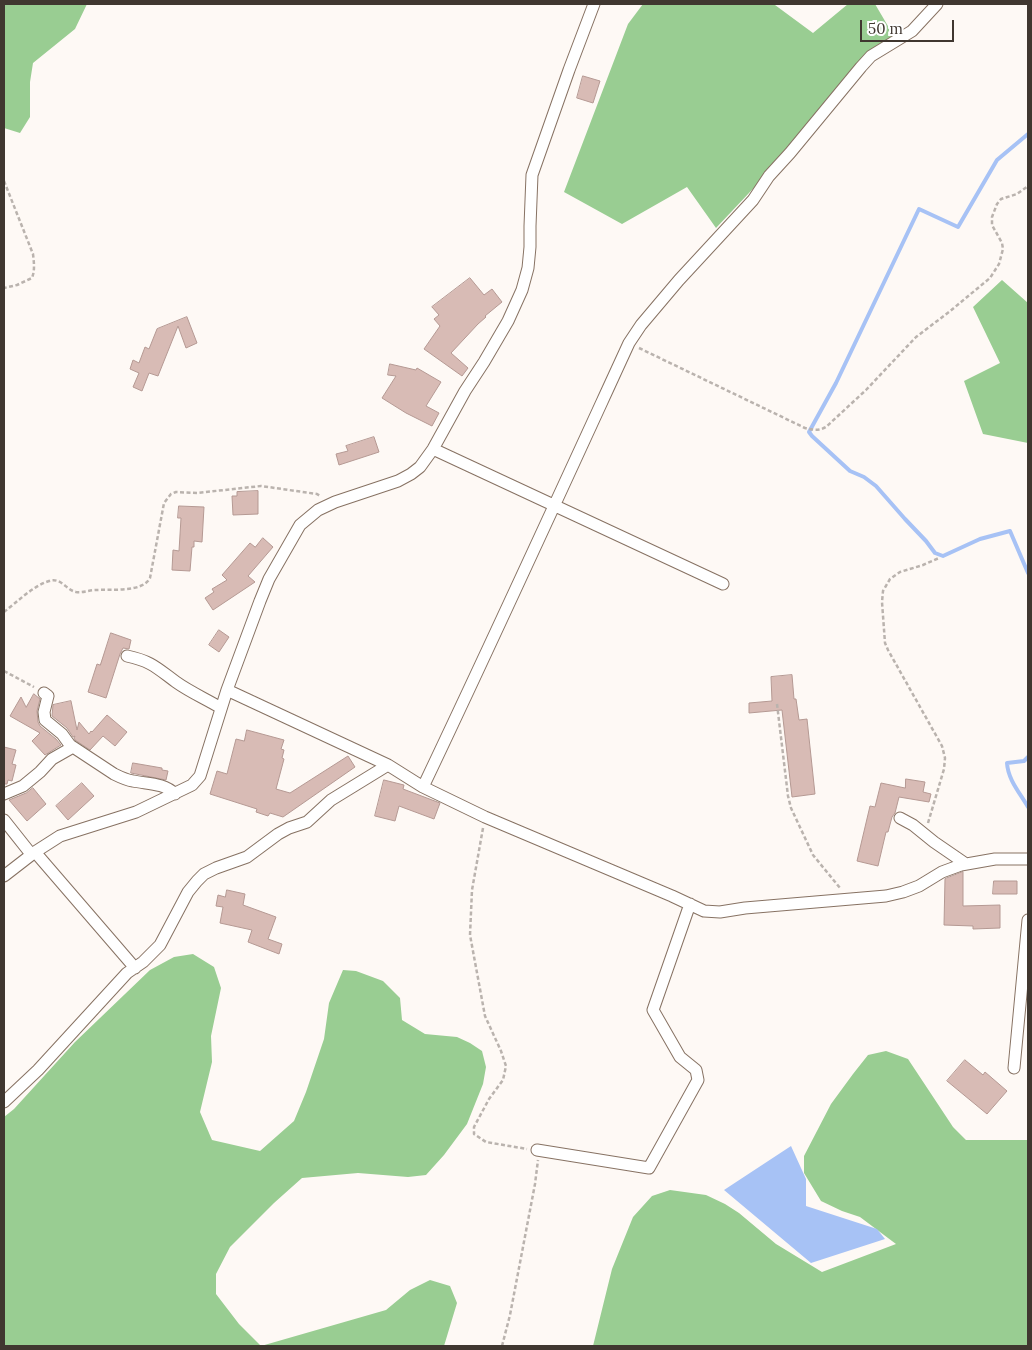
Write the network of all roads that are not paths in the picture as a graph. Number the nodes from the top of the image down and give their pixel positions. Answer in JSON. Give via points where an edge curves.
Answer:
{"nodes":[{"id":1,"x":594,"y":4,"type":"edge"},
{"id":2,"x":937,"y":4,"type":"edge"},
{"id":3,"x":433,"y":449,"type":"junction"},
{"id":4,"x":555,"y":506,"type":"junction"},
{"id":5,"x":723,"y":584,"type":"dead end"},
{"id":6,"x":127,"y":656,"type":"dead end"},
{"id":7,"x":227,"y":690,"type":"junction"},
{"id":8,"x":44,"y":693,"type":"road end"},
{"id":9,"x":221,"y":708,"type":"junction"},
{"id":10,"x":73,"y":747,"type":"junction"},
{"id":11,"x":388,"y":765,"type":"junction"},
{"id":12,"x":423,"y":787,"type":"junction"},
{"id":13,"x":4,"y":794,"type":"edge"},
{"id":14,"x":175,"y":794,"type":"junction"},
{"id":15,"x":900,"y":818,"type":"dead end"},
{"id":16,"x":4,"y":820,"type":"edge"},
{"id":17,"x":33,"y":853,"type":"junction"},
{"id":18,"x":1028,"y":859,"type":"edge"},
{"id":19,"x":966,"y":864,"type":"junction"},
{"id":20,"x":4,"y":876,"type":"edge"},
{"id":21,"x":690,"y":904,"type":"junction"},
{"id":22,"x":1028,"y":920,"type":"edge"},
{"id":23,"x":135,"y":968,"type":"junction"},
{"id":24,"x":1014,"y":1068,"type":"dead end"},
{"id":25,"x":4,"y":1102,"type":"edge"},
{"id":26,"x":538,"y":1150,"type":"road end"}],
"edges":[{"from":1,"to":3,"type":"street","via":[[532,175],[530,247],[522,290],[508,321],[464,391]]},
{"from":2,"to":4,"type":"street","via":[[912,31],[871,56],[769,176],[753,200],[641,324],[629,342]]},
{"from":3,"to":4,"type":"street"},
{"from":3,"to":7,"type":"street","via":[[411,474],[335,502],[318,510],[300,525],[269,579]]},
{"from":4,"to":5,"type":"street"},
{"from":4,"to":12,"type":"street"},
{"from":6,"to":9,"type":"street","via":[[148,662]]},
{"from":7,"to":9,"type":"street"},
{"from":7,"to":11,"type":"street"},
{"from":8,"to":10,"type":"street","via":[[48,696],[45,720]]},
{"from":9,"to":14,"type":"street","via":[[200,776],[192,785]]},
{"from":10,"to":13,"type":"street","via":[[52,759],[23,786]]},
{"from":10,"to":14,"type":"street","via":[[120,777],[164,786]]},
{"from":11,"to":12,"type":"street"},
{"from":11,"to":23,"type":"street","via":[[331,800],[307,822],[278,834],[247,857],[204,874],[188,892],[160,944]]},
{"from":12,"to":21,"type":"street","via":[[485,817]]},
{"from":14,"to":17,"type":"street","via":[[136,812],[60,836]]},
{"from":15,"to":19,"type":"street"},
{"from":16,"to":17,"type":"street"},
{"from":17,"to":20,"type":"street"},
{"from":17,"to":23,"type":"street"},
{"from":18,"to":19,"type":"street","via":[[995,859]]},
{"from":19,"to":21,"type":"street","via":[[942,872],[919,886],[886,896],[720,912],[704,911]]},
{"from":21,"to":26,"type":"street","via":[[653,1010],[680,1057],[696,1070],[698,1080],[649,1168]]},
{"from":22,"to":24,"type":"street"},
{"from":23,"to":25,"type":"street"}]}
